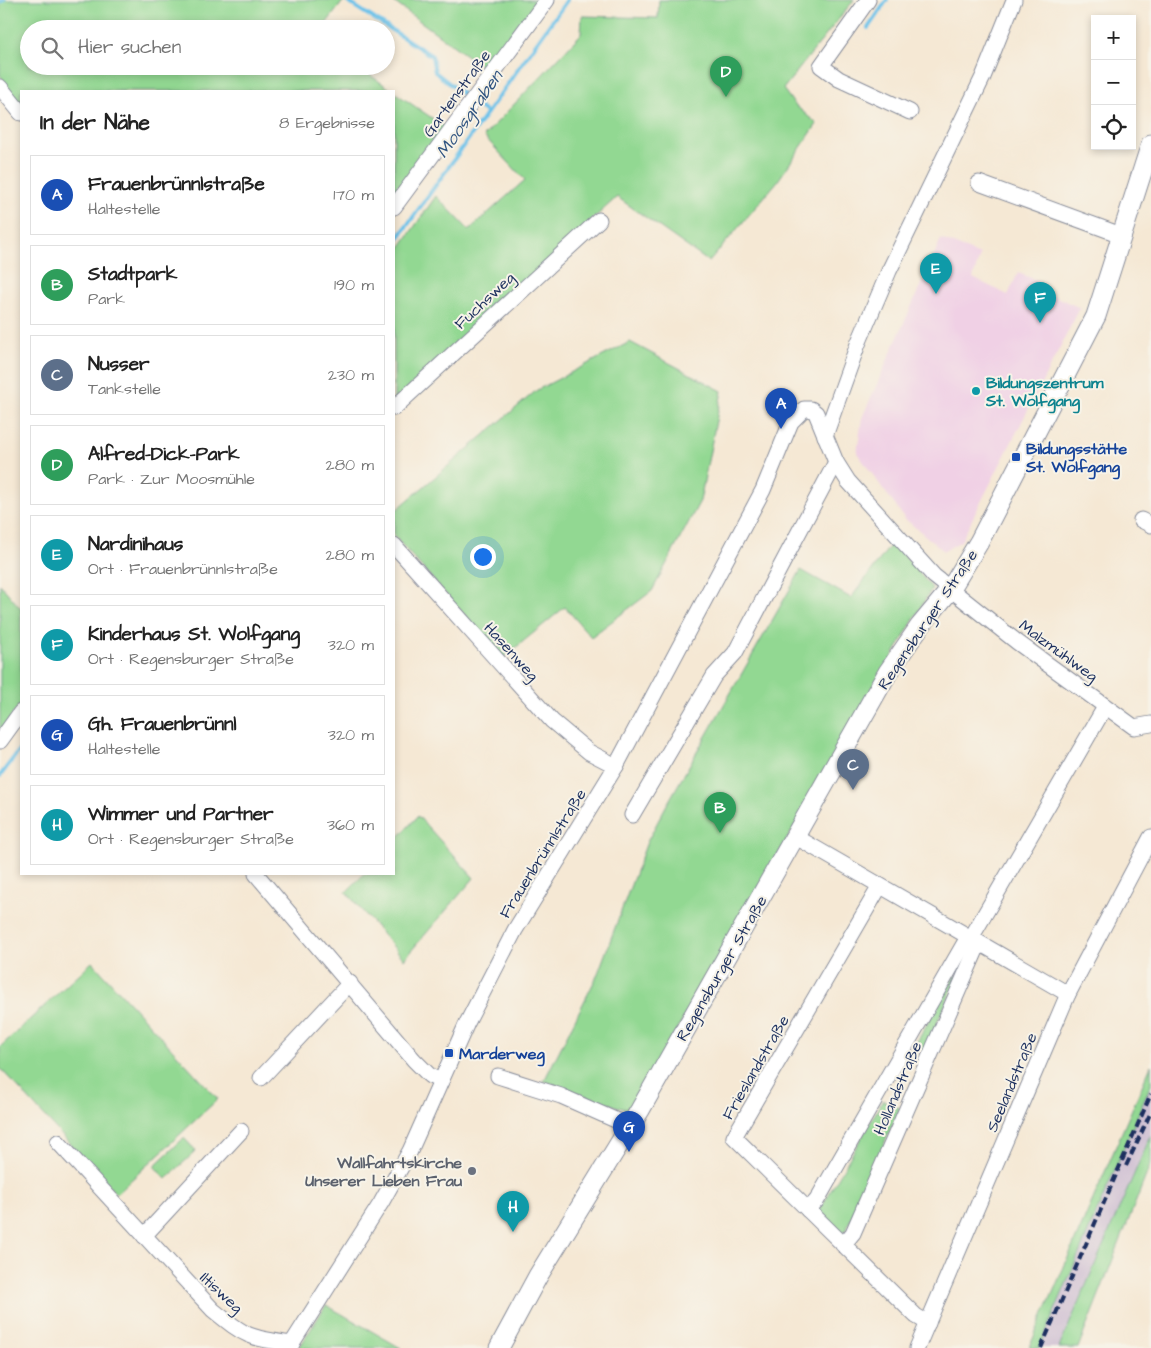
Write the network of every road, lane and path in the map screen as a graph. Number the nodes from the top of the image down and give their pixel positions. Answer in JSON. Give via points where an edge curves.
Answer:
{"nodes":[{"id":1,"x":546,"y":0,"type":"edge"},
{"id":2,"x":868,"y":0,"type":"edge"},
{"id":3,"x":1014,"y":0,"type":"edge"},
{"id":4,"x":0,"y":87,"type":"edge"},
{"id":5,"x":20,"y":111,"type":"edge"},
{"id":6,"x":910,"y":112,"type":"dead end"},
{"id":7,"x":1151,"y":144,"type":"edge"},
{"id":8,"x":979,"y":183,"type":"dead end"},
{"id":9,"x":395,"y":206,"type":"edge"},
{"id":10,"x":599,"y":220,"type":"dead end"},
{"id":11,"x":1121,"y":235,"type":"junction"},
{"id":12,"x":395,"y":407,"type":"edge"},
{"id":13,"x":825,"y":436,"type":"junction"},
{"id":14,"x":836,"y":462,"type":"junction"},
{"id":15,"x":395,"y":546,"type":"edge"},
{"id":16,"x":950,"y":590,"type":"junction"},
{"id":17,"x":1105,"y":706,"type":"junction"},
{"id":18,"x":20,"y":713,"type":"edge"},
{"id":19,"x":1151,"y":724,"type":"edge"},
{"id":20,"x":0,"y":741,"type":"edge"},
{"id":21,"x":616,"y":766,"type":"junction"},
{"id":22,"x":632,"y":815,"type":"dead end"},
{"id":23,"x":796,"y":837,"type":"junction"},
{"id":24,"x":1151,"y":837,"type":"edge"},
{"id":25,"x":257,"y":875,"type":"edge"},
{"id":26,"x":880,"y":886,"type":"junction"},
{"id":27,"x":972,"y":939,"type":"junction"},
{"id":28,"x":350,"y":983,"type":"junction"},
{"id":29,"x":1068,"y":994,"type":"junction"},
{"id":30,"x":498,"y":1076,"type":"dead end"},
{"id":31,"x":261,"y":1078,"type":"dead end"},
{"id":32,"x":441,"y":1081,"type":"junction"},
{"id":33,"x":631,"y":1126,"type":"junction"},
{"id":34,"x":241,"y":1130,"type":"dead end"},
{"id":35,"x":58,"y":1142,"type":"dead end"},
{"id":36,"x":808,"y":1210,"type":"junction"},
{"id":37,"x":144,"y":1236,"type":"junction"},
{"id":38,"x":843,"y":1244,"type":"junction"},
{"id":39,"x":928,"y":1323,"type":"junction"},
{"id":40,"x":290,"y":1346,"type":"edge"},
{"id":41,"x":499,"y":1348,"type":"edge"},
{"id":42,"x":917,"y":1348,"type":"edge"}],
"edges":[{"from":1,"to":9,"type":"street","name":"Gartenstraße"},
{"from":2,"to":6,"type":"street","via":[[821,66],[839,79]]},
{"from":3,"to":13,"type":"street","via":[[983,77],[889,271],[858,344]]},
{"from":4,"to":5,"type":"street"},
{"from":7,"to":11,"type":"street","name":"Regensburger Straße"},
{"from":8,"to":11,"type":"street"},
{"from":10,"to":12,"type":"street","name":"Fuchsweg"},
{"from":11,"to":16,"type":"street","name":"Regensburger Straße","via":[[1096,316],[1004,498]]},
{"from":13,"to":14,"type":"street","name":"Frauenbrünnlstraße"},
{"from":13,"to":21,"type":"street","name":"Frauenbrünnlstraße","via":[[816,413],[811,409],[804,409],[791,422],[763,490]]},
{"from":14,"to":16,"type":"street","name":"Frauenbrünnlstraße","via":[[848,481]]},
{"from":14,"to":22,"type":"street","via":[[735,653],[714,676]]},
{"from":15,"to":21,"type":"street","name":"Hasenweg","via":[[552,722],[589,752]]},
{"from":16,"to":17,"type":"street","name":"Malzmühlweg"},
{"from":16,"to":23,"type":"street","name":"Regensburger Straße","via":[[888,672]]},
{"from":17,"to":19,"type":"street","name":"Malzmühlweg","via":[[1134,728]]},
{"from":17,"to":27,"type":"street","name":"Hollandstraße"},
{"from":18,"to":20,"type":"street"},
{"from":21,"to":32,"type":"street","name":"Frauenbrünnlstraße","via":[[515,930]]},
{"from":23,"to":26,"type":"street"},
{"from":23,"to":33,"type":"street","name":"Regensburger Straße"},
{"from":24,"to":29,"type":"street","name":"Seelandstraße"},
{"from":25,"to":28,"type":"street"},
{"from":26,"to":27,"type":"street"},
{"from":26,"to":36,"type":"street","name":"Frieslandstraße","via":[[734,1137]]},
{"from":27,"to":29,"type":"street"},
{"from":27,"to":36,"type":"street","name":"Hollandstraße"},
{"from":27,"to":38,"type":"street","name":"Hollandstraße","via":[[853,1233]]},
{"from":28,"to":31,"type":"street"},
{"from":28,"to":32,"type":"street","via":[[414,1060],[430,1076]]},
{"from":29,"to":39,"type":"street","name":"Seelandstraße"},
{"from":30,"to":33,"type":"street","via":[[562,1096]]},
{"from":32,"to":40,"type":"street","name":"Frauenbrünnlstraße","via":[[410,1151],[381,1203]]},
{"from":33,"to":41,"type":"street","name":"Regensburger Straße","via":[[538,1276]]},
{"from":34,"to":37,"type":"street"},
{"from":35,"to":37,"type":"street","name":"Iltisweg"},
{"from":36,"to":38,"type":"street","name":"Frieslandstraße"},
{"from":37,"to":40,"type":"street","name":"Iltisweg","via":[[213,1310],[240,1332],[258,1340]]},
{"from":38,"to":39,"type":"street","name":"Frieslandstraße","via":[[916,1316]]},
{"from":39,"to":42,"type":"street","name":"Seelandstraße"}]}
